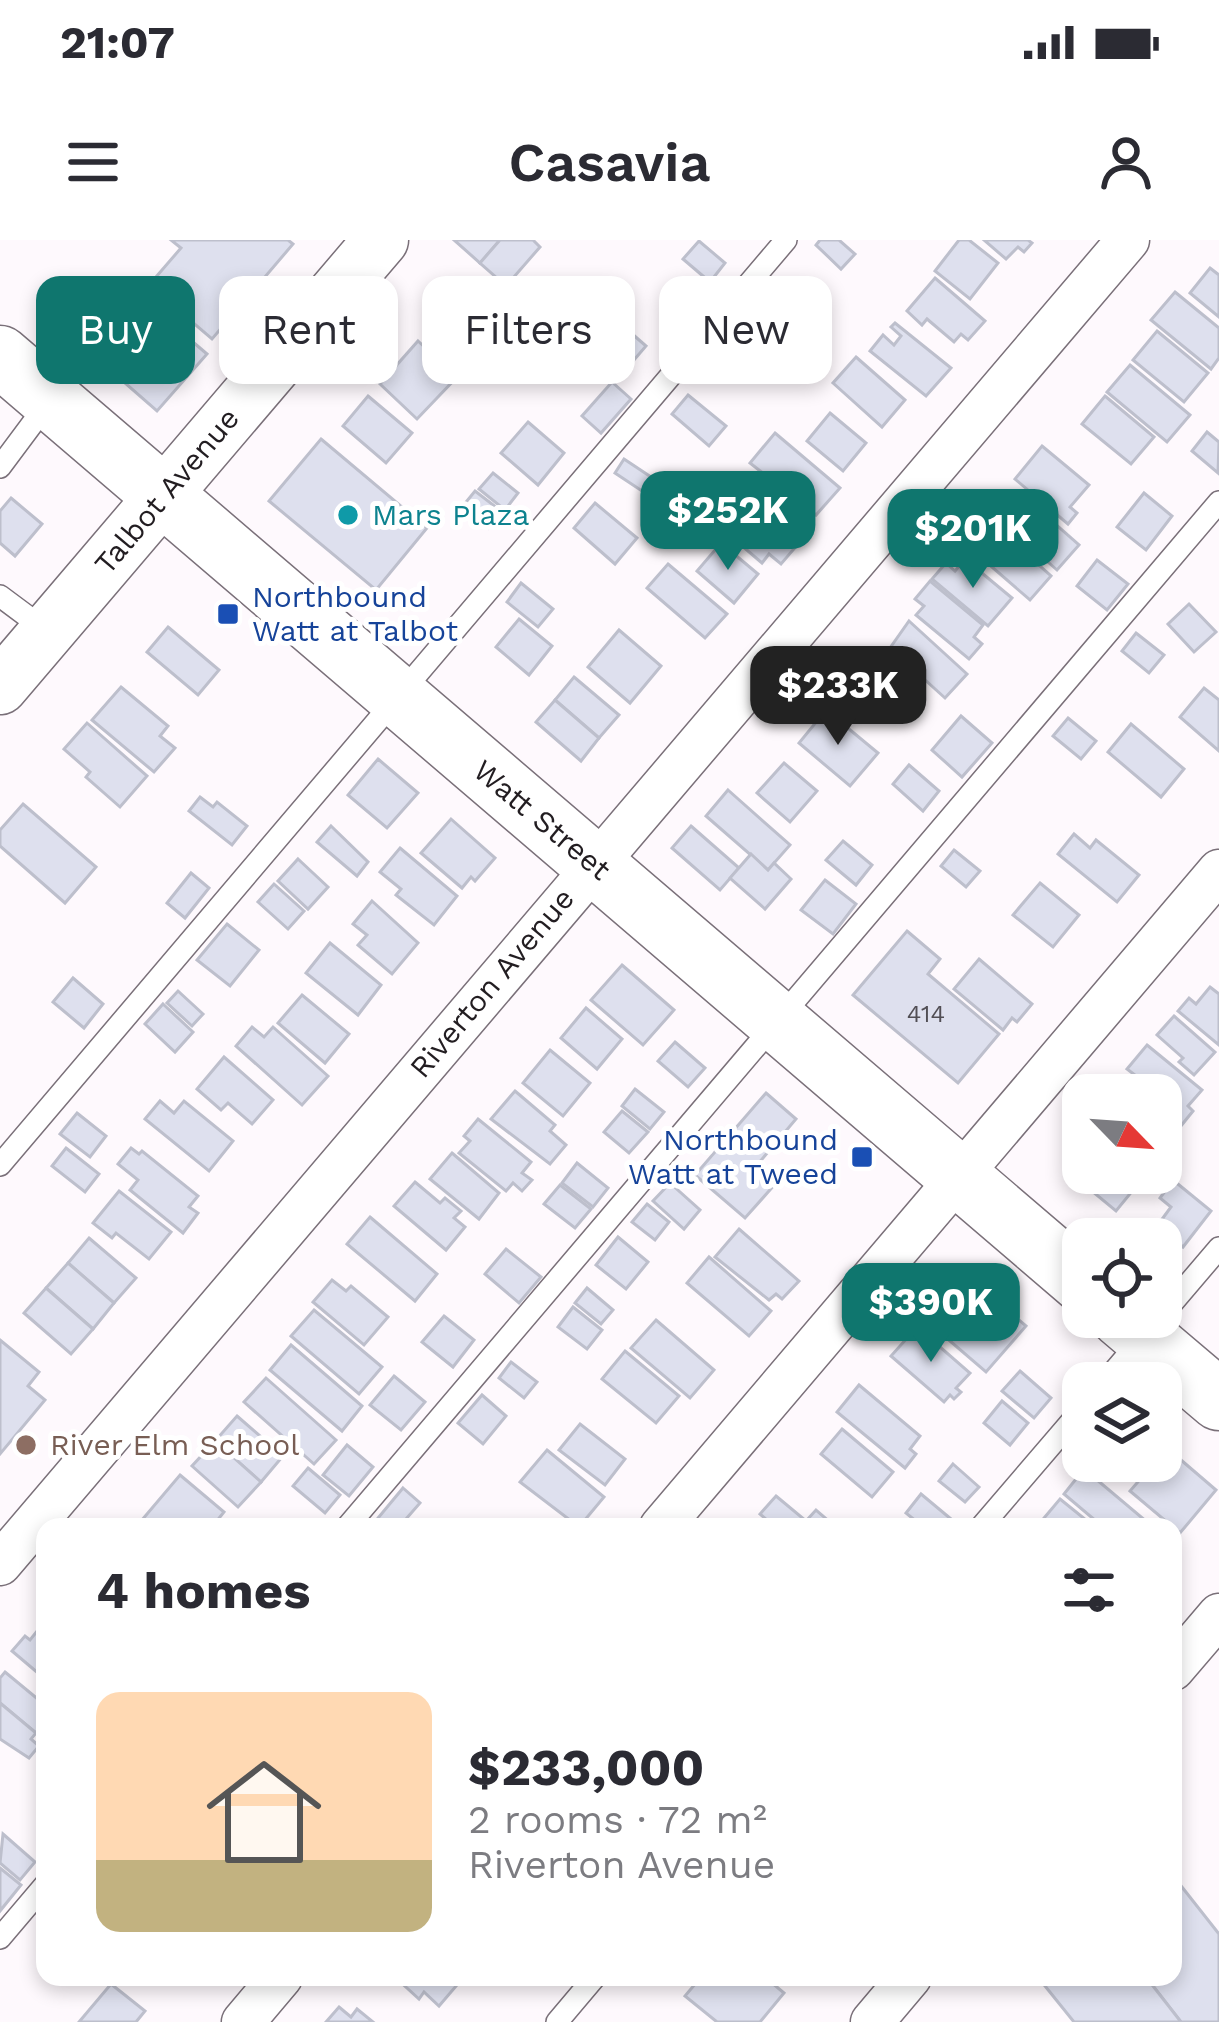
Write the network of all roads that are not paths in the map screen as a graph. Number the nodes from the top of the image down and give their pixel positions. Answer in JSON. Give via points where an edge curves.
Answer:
{"nodes":[{"id":1,"x":381,"y":240,"type":"edge"},
{"id":2,"x":786,"y":240,"type":"edge"},
{"id":3,"x":1128,"y":240,"type":"edge"},
{"id":4,"x":0,"y":356,"type":"edge"},
{"id":5,"x":50,"y":400,"type":"junction"},
{"id":6,"x":0,"y":466,"type":"edge"},
{"id":7,"x":163,"y":495,"type":"junction"},
{"id":8,"x":1219,"y":502,"type":"edge"},
{"id":9,"x":0,"y":596,"type":"edge"},
{"id":10,"x":47,"y":631,"type":"junction"},
{"id":11,"x":0,"y":687,"type":"edge"},
{"id":12,"x":396,"y":696,"type":"junction"},
{"id":13,"x":594,"y":863,"type":"junction"},
{"id":14,"x":1219,"y":871,"type":"edge"},
{"id":15,"x":776,"y":1020,"type":"junction"},
{"id":16,"x":0,"y":1165,"type":"edge"},
{"id":17,"x":959,"y":1174,"type":"junction"},
{"id":18,"x":1219,"y":1249,"type":"edge"},
{"id":19,"x":1062,"y":1265,"type":"edge"},
{"id":20,"x":1182,"y":1282,"type":"edge"},
{"id":21,"x":1145,"y":1338,"type":"edge"},
{"id":22,"x":1219,"y":1400,"type":"edge"},
{"id":23,"x":1062,"y":1432,"type":"edge"},
{"id":24,"x":39,"y":1518,"type":"edge"},
{"id":25,"x":355,"y":1518,"type":"edge"},
{"id":26,"x":669,"y":1518,"type":"edge"},
{"id":27,"x":989,"y":1518,"type":"edge"},
{"id":28,"x":36,"y":1522,"type":"edge"},
{"id":29,"x":0,"y":1564,"type":"edge"},
{"id":30,"x":1219,"y":1615,"type":"edge"},
{"id":31,"x":1182,"y":1658,"type":"edge"},
{"id":32,"x":36,"y":1896,"type":"edge"},
{"id":33,"x":0,"y":1938,"type":"edge"},
{"id":34,"x":273,"y":1986,"type":"edge"},
{"id":35,"x":588,"y":1986,"type":"edge"},
{"id":36,"x":902,"y":1986,"type":"edge"},
{"id":37,"x":243,"y":2022,"type":"edge"},
{"id":38,"x":557,"y":2022,"type":"edge"},
{"id":39,"x":872,"y":2022,"type":"edge"}],
"edges":[{"from":1,"to":7,"type":"street","name":"Talbot Avenue"},
{"from":2,"to":12,"type":"lane"},
{"from":3,"to":13,"type":"street","name":"Riverton Avenue"},
{"from":4,"to":5,"type":"main road","name":"Watt Street"},
{"from":5,"to":6,"type":"lane"},
{"from":5,"to":7,"type":"main road","name":"Watt Street"},
{"from":7,"to":10,"type":"street","name":"Talbot Avenue"},
{"from":7,"to":12,"type":"main road","name":"Watt Street"},
{"from":8,"to":15,"type":"lane"},
{"from":9,"to":10,"type":"lane"},
{"from":10,"to":11,"type":"street","name":"Talbot Avenue"},
{"from":12,"to":13,"type":"main road","name":"Watt Street"},
{"from":12,"to":16,"type":"lane"},
{"from":13,"to":15,"type":"main road","name":"Watt Street"},
{"from":13,"to":24,"type":"street","name":"Riverton Avenue"},
{"from":14,"to":17,"type":"street"},
{"from":15,"to":17,"type":"main road","name":"Watt Street"},
{"from":15,"to":25,"type":"lane"},
{"from":17,"to":19,"type":"main road","name":"Watt Street"},
{"from":17,"to":26,"type":"street"},
{"from":18,"to":20,"type":"lane"},
{"from":21,"to":22,"type":"main road"},
{"from":23,"to":27,"type":"lane"},
{"from":28,"to":29,"type":"street","name":"Riverton Avenue"},
{"from":30,"to":31,"type":"street"},
{"from":32,"to":33,"type":"lane"},
{"from":34,"to":37,"type":"street"},
{"from":35,"to":38,"type":"lane"},
{"from":36,"to":39,"type":"street"}]}
